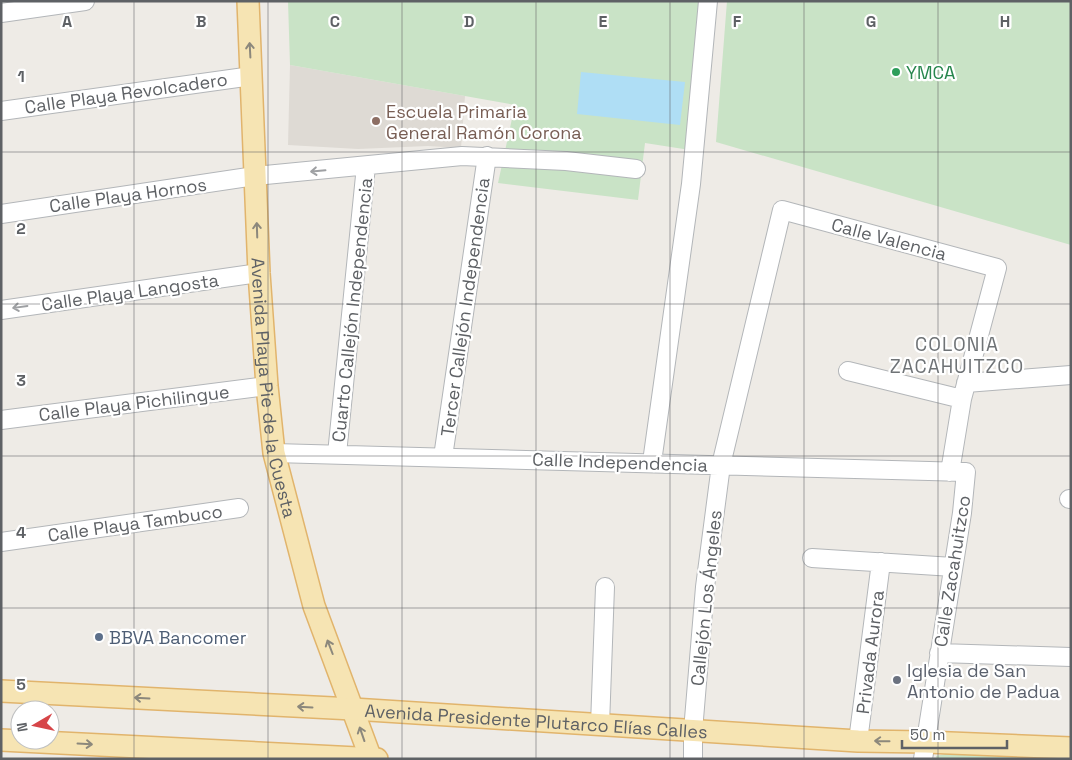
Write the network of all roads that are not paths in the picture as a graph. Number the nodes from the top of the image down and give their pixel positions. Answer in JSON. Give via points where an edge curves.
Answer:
{"nodes":[{"id":1,"x":85,"y":1,"type":"edge"},
{"id":2,"x":248,"y":1,"type":"edge"},
{"id":3,"x":708,"y":1,"type":"edge"},
{"id":4,"x":1,"y":13,"type":"edge"},
{"id":5,"x":252,"y":76,"type":"junction"},
{"id":6,"x":1,"y":111,"type":"edge"},
{"id":7,"x":487,"y":156,"type":"junction"},
{"id":8,"x":366,"y":166,"type":"junction"},
{"id":9,"x":636,"y":169,"type":"dead end"},
{"id":10,"x":255,"y":176,"type":"junction"},
{"id":11,"x":782,"y":210,"type":"joint"},
{"id":12,"x":1,"y":214,"type":"edge"},
{"id":13,"x":997,"y":268,"type":"joint"},
{"id":14,"x":259,"y":273,"type":"junction"},
{"id":15,"x":1,"y":310,"type":"edge"},
{"id":16,"x":848,"y":371,"type":"dead end"},
{"id":17,"x":1071,"y":375,"type":"edge"},
{"id":18,"x":267,"y":386,"type":"junction"},
{"id":19,"x":964,"y":391,"type":"junction"},
{"id":20,"x":1,"y":420,"type":"edge"},
{"id":21,"x":274,"y":453,"type":"junction"},
{"id":22,"x":337,"y":454,"type":"junction"},
{"id":23,"x":443,"y":457,"type":"junction"},
{"id":24,"x":652,"y":462,"type":"junction"},
{"id":25,"x":721,"y":465,"type":"junction"},
{"id":26,"x":958,"y":472,"type":"junction"},
{"id":27,"x":239,"y":508,"type":"dead end"},
{"id":28,"x":1,"y":542,"type":"edge"},
{"id":29,"x":812,"y":558,"type":"dead end"},
{"id":30,"x":881,"y":562,"type":"junction"},
{"id":31,"x":953,"y":567,"type":"junction"},
{"id":32,"x":605,"y":587,"type":"dead end"},
{"id":33,"x":939,"y":653,"type":"junction"},
{"id":34,"x":1071,"y":657,"type":"edge"},
{"id":35,"x":1,"y":691,"type":"edge"},
{"id":36,"x":353,"y":709,"type":"junction"},
{"id":37,"x":600,"y":725,"type":"junction"},
{"id":38,"x":693,"y":731,"type":"junction"},
{"id":39,"x":1,"y":740,"type":"edge"},
{"id":40,"x":858,"y":741,"type":"junction"},
{"id":41,"x":1071,"y":748,"type":"edge"},
{"id":42,"x":925,"y":750,"type":"edge"},
{"id":43,"x":186,"y":754,"type":"edge"},
{"id":44,"x":371,"y":759,"type":"edge"},
{"id":45,"x":377,"y":759,"type":"edge"},
{"id":46,"x":693,"y":759,"type":"edge"}],
"edges":[{"from":1,"to":4,"type":"street"},
{"from":5,"to":2,"type":"main road","name":"Avenida Playa Pie de la Cuesta","one_way":true},
{"from":3,"to":24,"type":"street","via":[[691,184]]},
{"from":5,"to":6,"type":"street","name":"Calle Playa Revolcadero"},
{"from":5,"to":10,"type":"main road","name":"Avenida Playa Pie de la Cuesta"},
{"from":7,"to":8,"type":"street","name":"Calle Playa Hornos"},
{"from":7,"to":9,"type":"street","name":"Calle Playa Hornos"},
{"from":7,"to":23,"type":"street","name":"Tercer Callejón Independencia"},
{"from":8,"to":10,"type":"street","name":"Calle Playa Hornos","one_way":true},
{"from":8,"to":22,"type":"street","name":"Cuarto Callejón Independencia"},
{"from":10,"to":12,"type":"street","name":"Calle Playa Hornos"},
{"from":14,"to":10,"type":"main road","name":"Avenida Playa Pie de la Cuesta","one_way":true},
{"from":11,"to":13,"type":"street","name":"Calle Valencia"},
{"from":11,"to":25,"type":"street","name":"Callejón Los Ángeles"},
{"from":13,"to":19,"type":"street","name":"Calle Zacahuitzco"},
{"from":14,"to":15,"type":"street","name":"Calle Playa Langosta","one_way":true},
{"from":14,"to":18,"type":"main road","name":"Avenida Playa Pie de la Cuesta"},
{"from":16,"to":19,"type":"street"},
{"from":17,"to":19,"type":"street"},
{"from":18,"to":20,"type":"street","name":"Calle Playa Pichilingue"},
{"from":18,"to":21,"type":"main road","name":"Avenida Playa Pie de la Cuesta"},
{"from":19,"to":26,"type":"street","name":"Calle Zacahuitzco"},
{"from":21,"to":22,"type":"street","name":"Calle Independencia"},
{"from":36,"to":21,"type":"main road","name":"Avenida Playa Pie de la Cuesta","one_way":true,"via":[[314,606]]},
{"from":22,"to":23,"type":"street","name":"Calle Independencia"},
{"from":23,"to":24,"type":"street","name":"Calle Independencia"},
{"from":24,"to":25,"type":"street","name":"Calle Independencia"},
{"from":25,"to":26,"type":"street","name":"Calle Independencia"},
{"from":25,"to":38,"type":"street","name":"Callejón Los Ángeles","via":[[705,587]]},
{"from":26,"to":31,"type":"street","name":"Calle Zacahuitzco"},
{"from":27,"to":28,"type":"street","name":"Calle Playa Tambuco"},
{"from":29,"to":30,"type":"street"},
{"from":30,"to":31,"type":"street"},
{"from":30,"to":40,"type":"street","name":"Privada Aurora"},
{"from":31,"to":33,"type":"street","name":"Calle Zacahuitzco"},
{"from":32,"to":37,"type":"street"},
{"from":33,"to":34,"type":"street"},
{"from":33,"to":42,"type":"street","name":"Calle Zacahuitzco"},
{"from":36,"to":35,"type":"main road","name":"Avenida Presidente Plutarco Elías Calles","one_way":true},
{"from":36,"to":37,"type":"main road","name":"Avenida Presidente Plutarco Elías Calles"},
{"from":44,"to":36,"type":"main road","name":"Avenida Playa Pie de la Cuesta","one_way":true},
{"from":37,"to":38,"type":"main road","name":"Avenida Presidente Plutarco Elías Calles"},
{"from":38,"to":40,"type":"main road","name":"Avenida Presidente Plutarco Elías Calles"},
{"from":38,"to":46,"type":"street","name":"Callejón Los Ángeles"},
{"from":39,"to":43,"type":"main road","one_way":true},
{"from":42,"to":40,"type":"main road","name":"Avenida Presidente Plutarco Elías Calles","one_way":true},
{"from":41,"to":42,"type":"main road","name":"Avenida Presidente Plutarco Elías Calles"},
{"from":43,"to":44,"type":"main road"},
{"from":44,"to":45,"type":"main road"}]}
